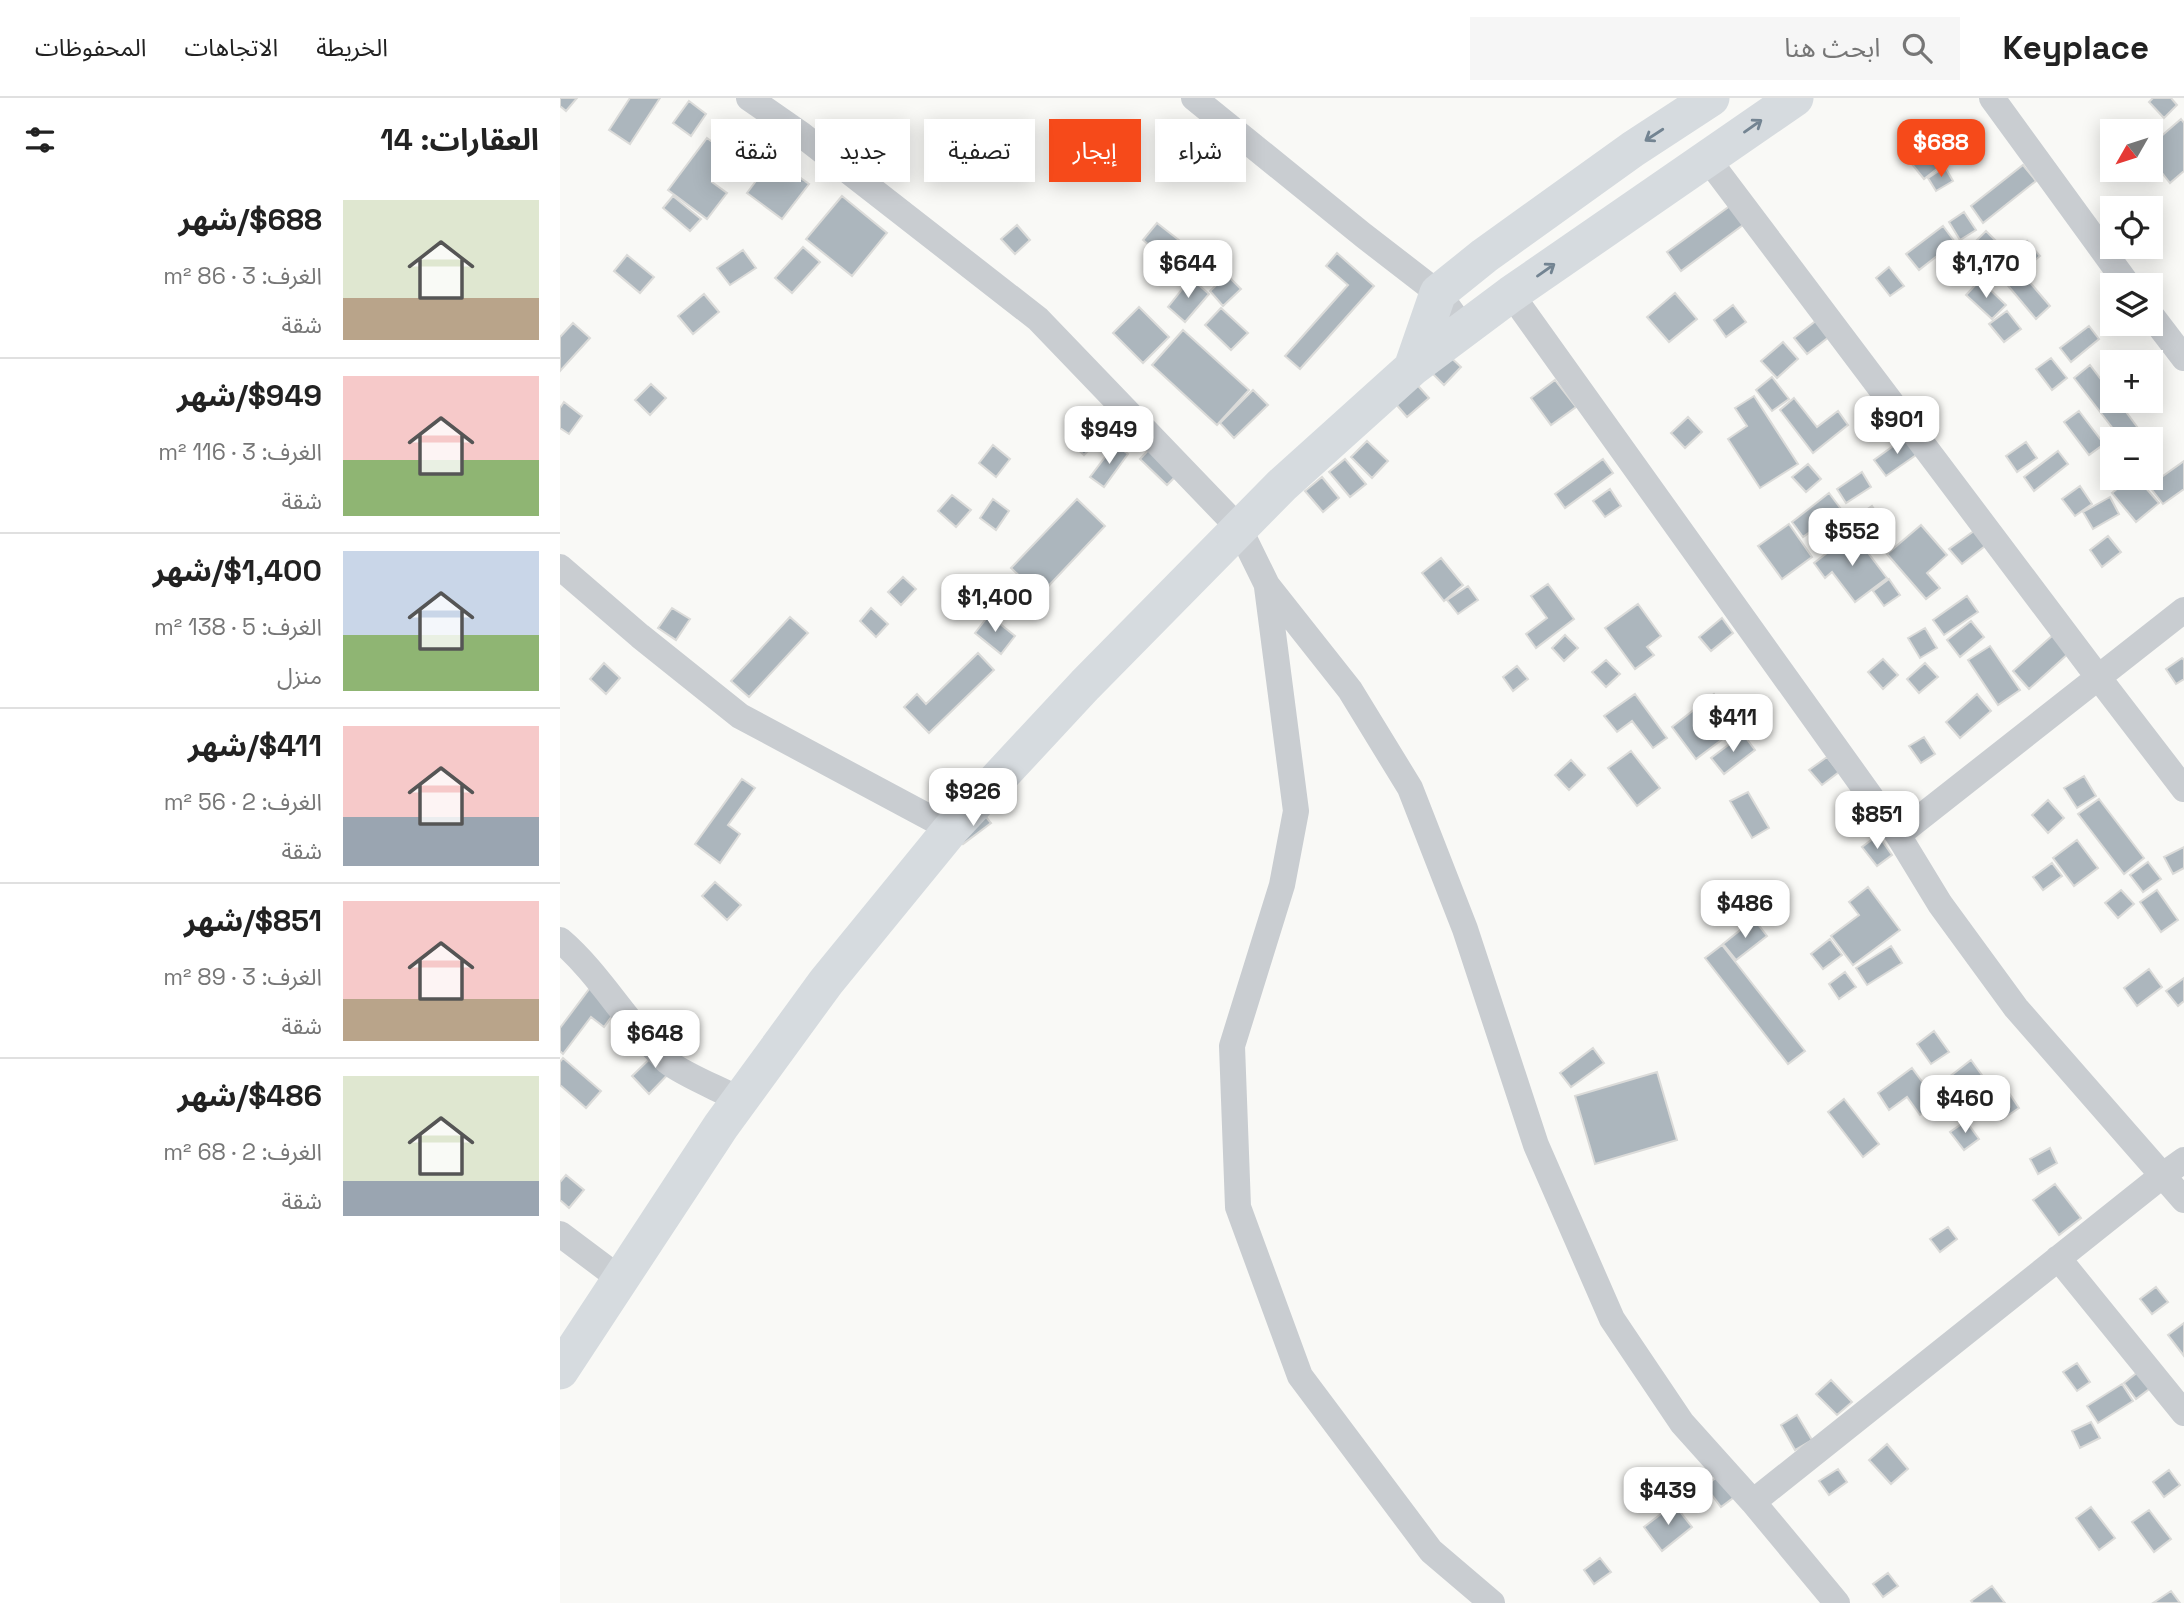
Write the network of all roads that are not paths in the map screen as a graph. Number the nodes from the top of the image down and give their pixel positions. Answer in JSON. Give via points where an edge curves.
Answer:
{"nodes":[{"id":1,"x":749,"y":98,"type":"edge"},
{"id":2,"x":1194,"y":98,"type":"edge"},
{"id":3,"x":1711,"y":98,"type":"edge"},
{"id":4,"x":1795,"y":98,"type":"edge"},
{"id":5,"x":1992,"y":98,"type":"edge"},
{"id":6,"x":1707,"y":158,"type":"junction"},
{"id":7,"x":2119,"y":273,"type":"edge"},
{"id":8,"x":1438,"y":293,"type":"junction"},
{"id":9,"x":1511,"y":294,"type":"junction"},
{"id":10,"x":1464,"y":329,"type":"junction"},
{"id":11,"x":2163,"y":331,"type":"edge"},
{"id":12,"x":2184,"y":358,"type":"edge"},
{"id":13,"x":1412,"y":368,"type":"junction"},
{"id":14,"x":1239,"y":528,"type":"junction"},
{"id":15,"x":560,"y":567,"type":"edge"},
{"id":16,"x":1267,"y":585,"type":"junction"},
{"id":17,"x":2184,"y":610,"type":"edge"},
{"id":18,"x":2098,"y":677,"type":"junction"},
{"id":19,"x":2184,"y":789,"type":"edge"},
{"id":20,"x":951,"y":829,"type":"junction"},
{"id":21,"x":1898,"y":835,"type":"junction"},
{"id":22,"x":560,"y":940,"type":"edge"},
{"id":23,"x":740,"y":1100,"type":"junction"},
{"id":24,"x":2173,"y":1167,"type":"edge"},
{"id":25,"x":2184,"y":1200,"type":"edge"},
{"id":26,"x":560,"y":1234,"type":"edge"},
{"id":27,"x":2058,"y":1258,"type":"junction"},
{"id":28,"x":621,"y":1279,"type":"junction"},
{"id":29,"x":560,"y":1371,"type":"edge"},
{"id":30,"x":2184,"y":1413,"type":"edge"},
{"id":31,"x":1753,"y":1502,"type":"junction"},
{"id":32,"x":1492,"y":1603,"type":"edge"},
{"id":33,"x":1837,"y":1603,"type":"edge"}],
"edges":[{"from":1,"to":14,"type":"street","via":[[1038,318]]},
{"from":2,"to":8,"type":"street"},
{"from":3,"to":8,"type":"street","one_way":true,"via":[[1633,149]]},
{"from":6,"to":4,"type":"street","one_way":true},
{"from":5,"to":7,"type":"street"},
{"from":9,"to":6,"type":"street","one_way":true},
{"from":6,"to":18,"type":"street"},
{"from":8,"to":10,"type":"street"},
{"from":8,"to":13,"type":"street"},
{"from":9,"to":10,"type":"street"},
{"from":9,"to":21,"type":"street"},
{"from":10,"to":13,"type":"street"},
{"from":11,"to":12,"type":"street"},
{"from":13,"to":14,"type":"street"},
{"from":14,"to":16,"type":"street"},
{"from":14,"to":20,"type":"street"},
{"from":15,"to":20,"type":"street","via":[[740,716]]},
{"from":16,"to":31,"type":"street","via":[[1350,690],[1410,788],[1465,929],[1535,1145],[1612,1319],[1682,1423]]},
{"from":16,"to":32,"type":"street","via":[[1296,811],[1282,885],[1231,1046],[1238,1207],[1300,1376],[1431,1550]]},
{"from":17,"to":18,"type":"street"},
{"from":18,"to":19,"type":"street"},
{"from":18,"to":21,"type":"street"},
{"from":20,"to":23,"type":"street","via":[[826,982]]},
{"from":21,"to":24,"type":"street","via":[[1940,904],[2016,1008]]},
{"from":22,"to":23,"type":"street","via":[[670,1064]]},
{"from":23,"to":28,"type":"street"},
{"from":24,"to":25,"type":"street"},
{"from":24,"to":27,"type":"street"},
{"from":26,"to":28,"type":"street"},
{"from":27,"to":30,"type":"street"},
{"from":27,"to":31,"type":"street"},
{"from":28,"to":29,"type":"street"},
{"from":31,"to":33,"type":"street"}]}
